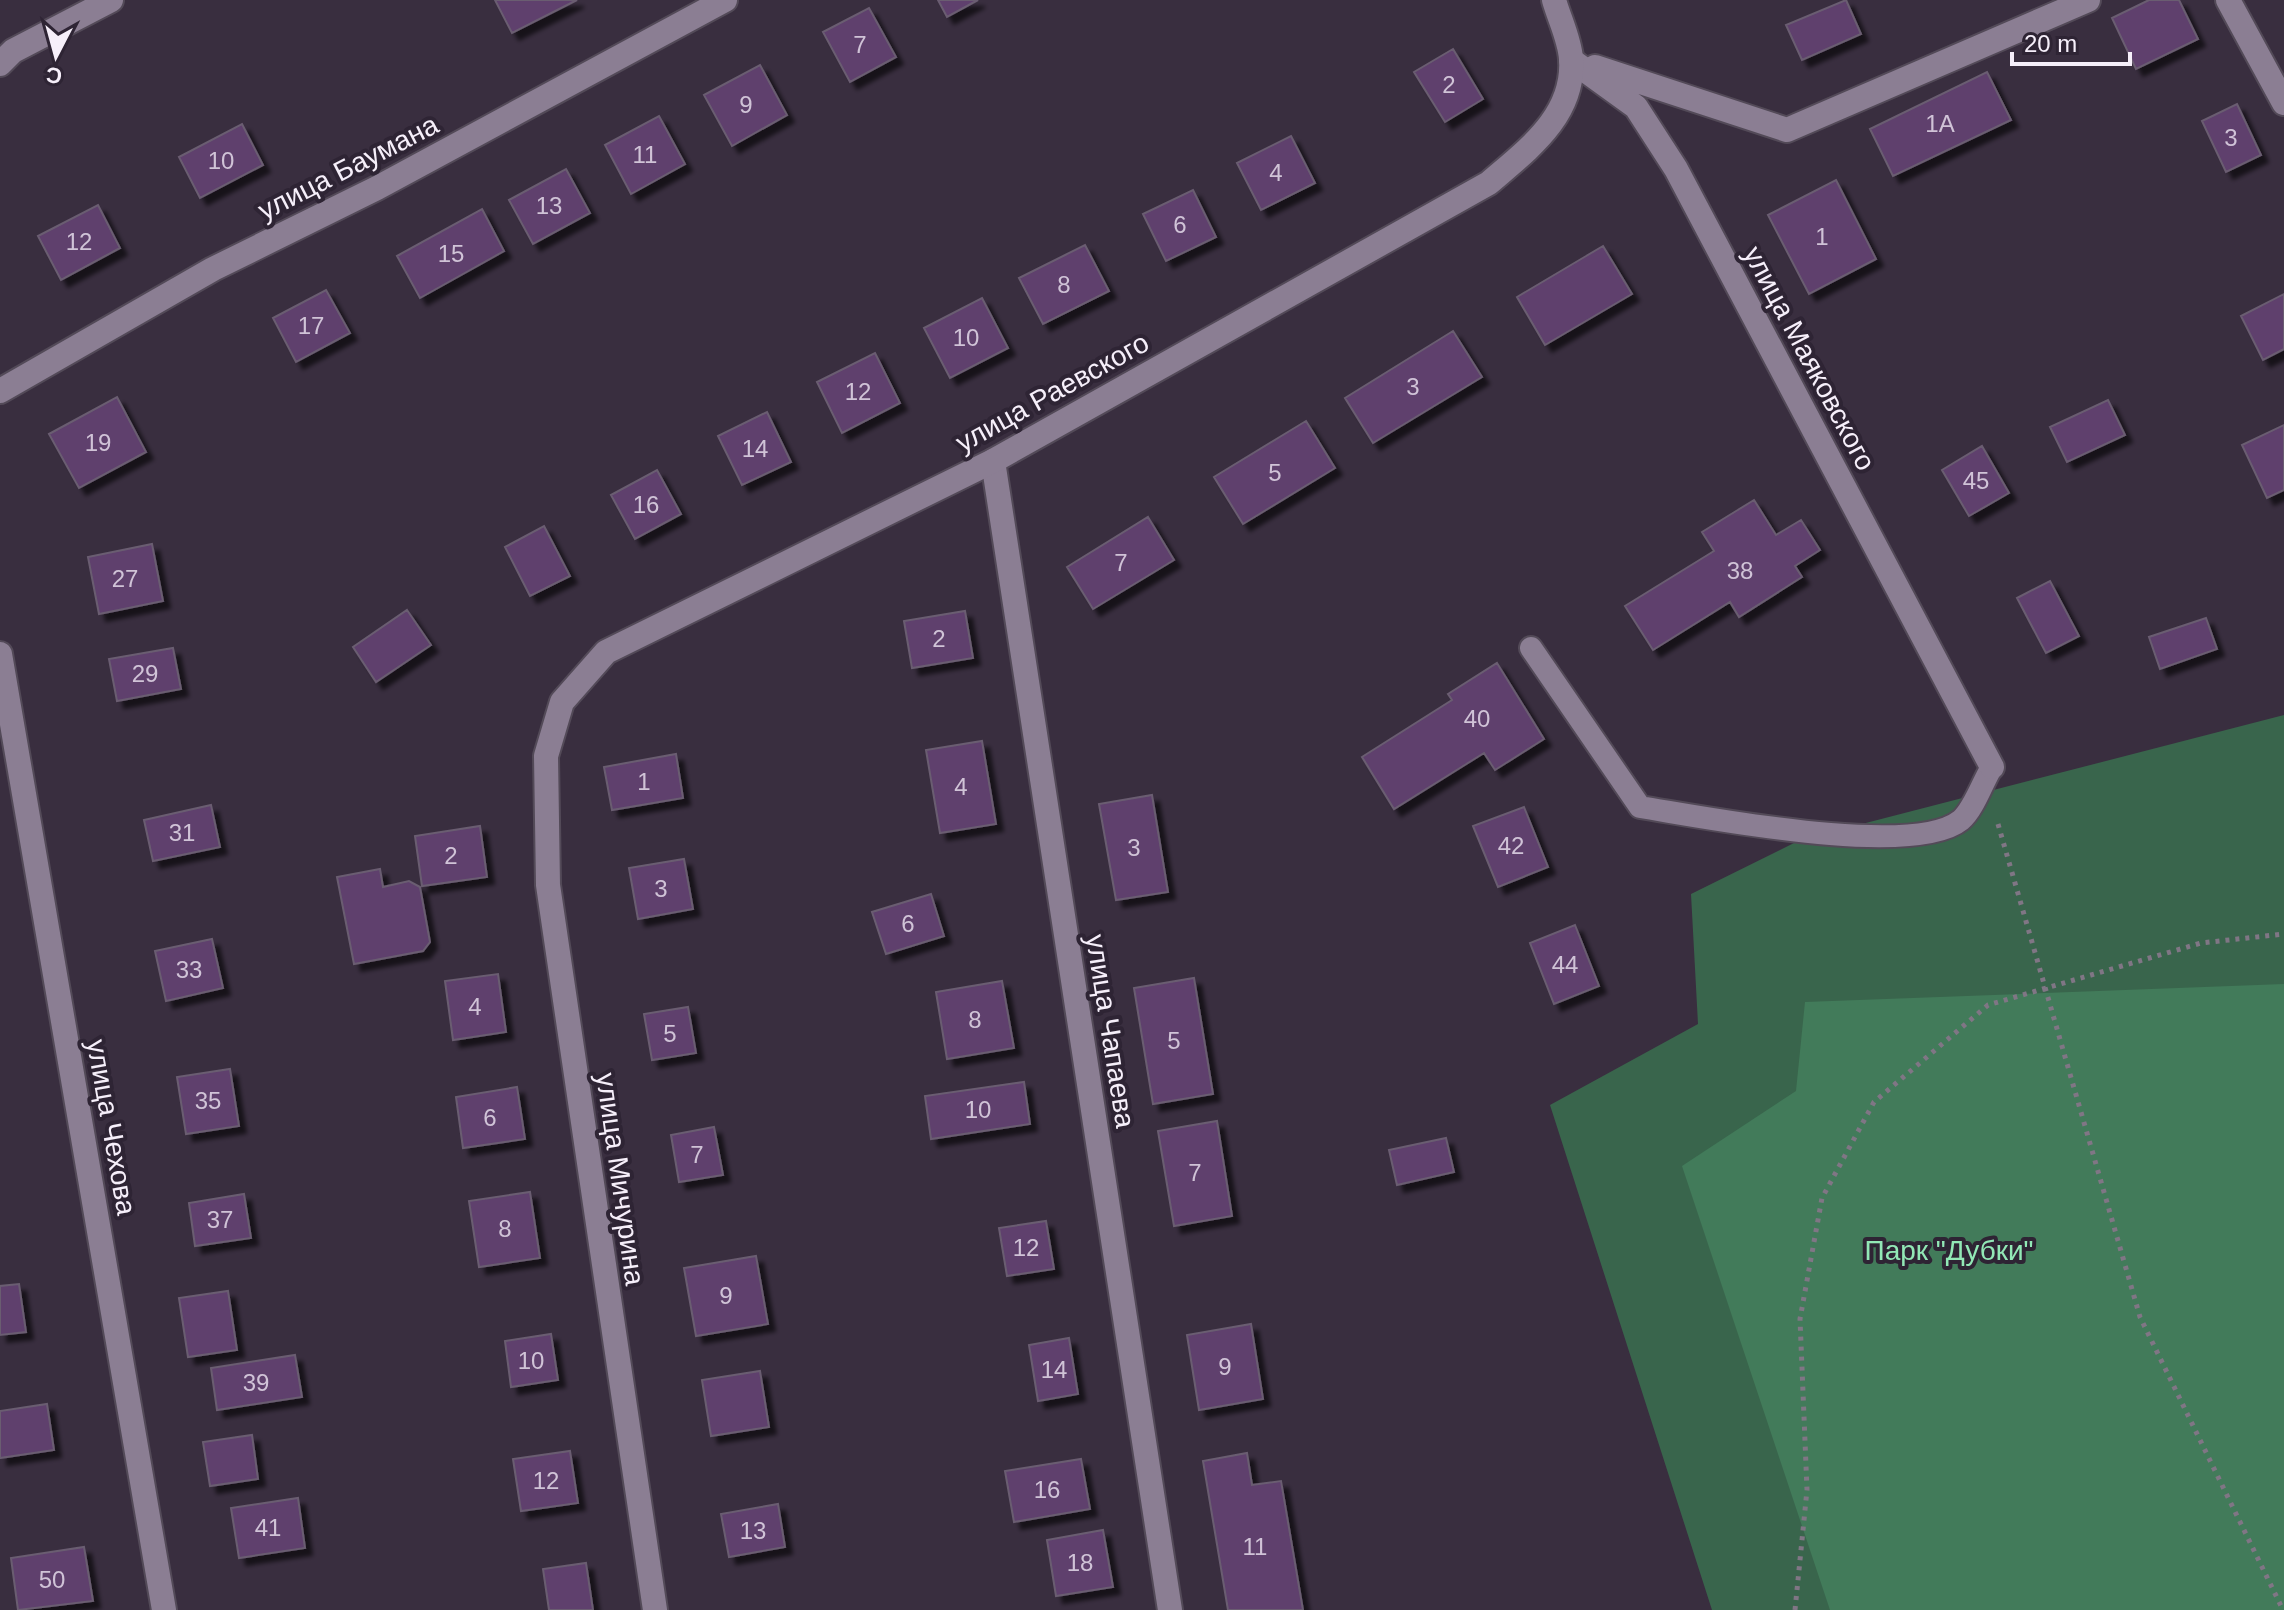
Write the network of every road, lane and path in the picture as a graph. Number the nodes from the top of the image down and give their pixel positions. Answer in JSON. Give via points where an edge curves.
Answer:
{"nodes":[{"id":1,"x":111,"y":0,"type":"edge"},
{"id":2,"x":725,"y":0,"type":"edge"},
{"id":3,"x":1554,"y":0,"type":"edge"},
{"id":4,"x":2088,"y":0,"type":"edge"},
{"id":5,"x":2228,"y":0,"type":"edge"},
{"id":6,"x":1571,"y":60,"type":"junction"},
{"id":7,"x":0,"y":64,"type":"edge"},
{"id":8,"x":2284,"y":103,"type":"edge"},
{"id":9,"x":0,"y":391,"type":"edge"},
{"id":10,"x":993,"y":461,"type":"junction"},
{"id":11,"x":1531,"y":648,"type":"dead end"},
{"id":12,"x":0,"y":654,"type":"edge"},
{"id":13,"x":546,"y":756,"type":"joint"},
{"id":14,"x":1992,"y":767,"type":"junction"},
{"id":15,"x":2284,"y":934,"type":"edge"},
{"id":16,"x":2044,"y":989,"type":"junction"},
{"id":17,"x":164,"y":1610,"type":"edge"},
{"id":18,"x":655,"y":1610,"type":"edge"},
{"id":19,"x":1170,"y":1610,"type":"edge"},
{"id":20,"x":1795,"y":1610,"type":"edge"},
{"id":21,"x":2283,"y":1610,"type":"edge"}],
"edges":[{"from":1,"to":7,"type":"street","via":[[13,51]]},
{"from":2,"to":9,"type":"street","name":"улица Баумана","via":[[377,188],[213,269]]},
{"from":3,"to":6,"type":"street"},
{"from":4,"to":6,"type":"street","via":[[1787,130]]},
{"from":5,"to":8,"type":"street"},
{"from":6,"to":10,"type":"street","name":"улица Раевского","via":[[1564,105],[1544,134],[1489,183]]},
{"from":6,"to":14,"type":"street","name":"улица Маяковского","via":[[1636,107],[1676,169]]},
{"from":10,"to":13,"type":"street","name":"улица Раевского","via":[[606,652],[562,702]]},
{"from":10,"to":19,"type":"street","name":"улица Чапаева"},
{"from":11,"to":14,"type":"lane","via":[[1640,807],[1795,833],[1929,834],[1962,819]]},
{"from":12,"to":17,"type":"street","name":"улица Чехова"},
{"from":13,"to":18,"type":"street","name":"улица Мичурина","via":[[548,885]]},
{"from":14,"to":16,"type":"path","via":[[2000,841]]},
{"from":15,"to":16,"type":"path","via":[[2201,943]]},
{"from":16,"to":20,"type":"path","via":[[1988,1005],[1874,1102],[1822,1198],[1800,1319],[1807,1490]]},
{"from":16,"to":21,"type":"path","via":[[2140,1317]]}]}
